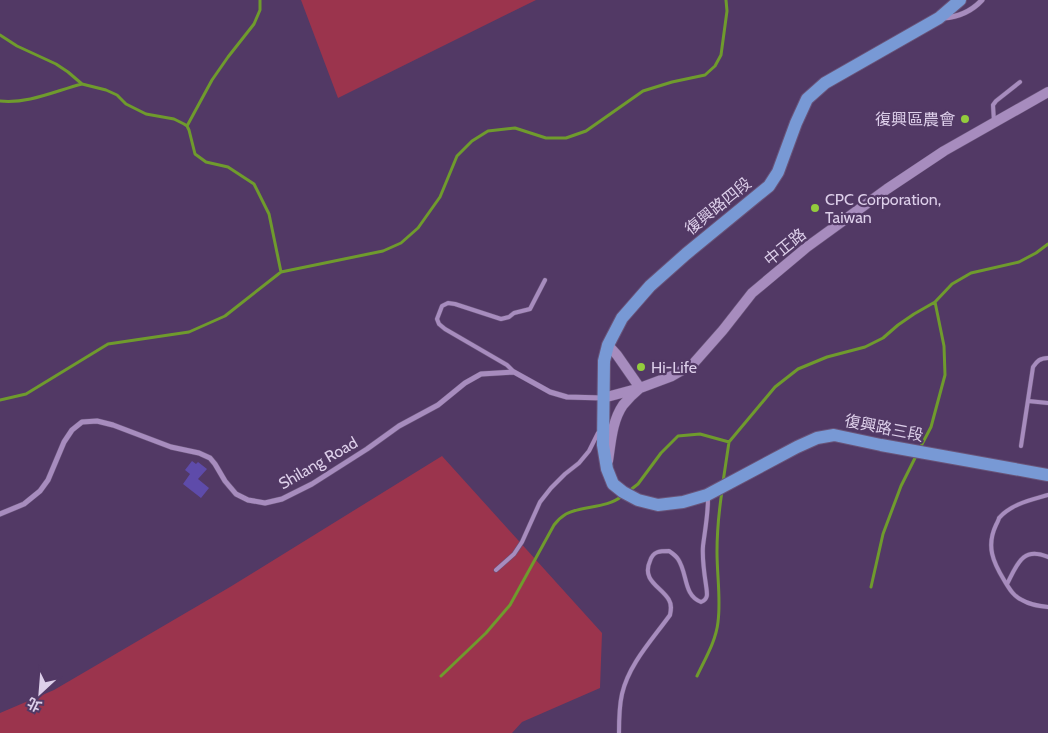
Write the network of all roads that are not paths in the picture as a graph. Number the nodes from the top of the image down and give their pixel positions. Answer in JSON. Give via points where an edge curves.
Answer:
{"nodes":[{"id":1,"x":960,"y":0,"type":"edge"},
{"id":2,"x":982,"y":0,"type":"edge"},
{"id":3,"x":939,"y":18,"type":"junction"},
{"id":4,"x":1020,"y":82,"type":"dead end"},
{"id":5,"x":1048,"y":92,"type":"edge"},
{"id":6,"x":994,"y":122,"type":"junction"},
{"id":7,"x":545,"y":280,"type":"dead end"},
{"id":8,"x":608,"y":345,"type":"junction"},
{"id":9,"x":1048,"y":358,"type":"edge"},
{"id":10,"x":514,"y":372,"type":"junction"},
{"id":11,"x":640,"y":388,"type":"junction"},
{"id":12,"x":603,"y":398,"type":"junction"},
{"id":13,"x":1028,"y":401,"type":"junction"},
{"id":14,"x":1048,"y":403,"type":"edge"},
{"id":15,"x":603,"y":425,"type":"junction"},
{"id":16,"x":1021,"y":446,"type":"dead end"},
{"id":17,"x":607,"y":469,"type":"junction"},
{"id":18,"x":1048,"y":475,"type":"edge"},
{"id":19,"x":623,"y":492,"type":"joint"},
{"id":20,"x":707,"y":495,"type":"junction"},
{"id":21,"x":1048,"y":495,"type":"edge"},
{"id":22,"x":0,"y":514,"type":"edge"},
{"id":23,"x":1048,"y":556,"type":"edge"},
{"id":24,"x":496,"y":570,"type":"dead end"},
{"id":25,"x":1007,"y":584,"type":"junction"},
{"id":26,"x":1048,"y":607,"type":"edge"},
{"id":27,"x":619,"y":733,"type":"edge"}],
"edges":[{"from":1,"to":3,"type":"main road","name":"復興路四段"},
{"from":2,"to":3,"type":"street","via":[[968,12]]},
{"from":3,"to":8,"type":"main road","name":"復興路四段","via":[[825,84],[807,100],[778,172],[769,186],[650,286],[622,318]]},
{"from":4,"to":6,"type":"lane","via":[[993,105]]},
{"from":5,"to":6,"type":"street","name":"中正路"},
{"from":6,"to":11,"type":"street","name":"中正路","via":[[944,151],[807,247],[752,293],[693,364]]},
{"from":7,"to":10,"type":"lane","via":[[530,309],[508,317],[448,303],[442,306],[437,319],[445,329],[508,365]]},
{"from":8,"to":11,"type":"street"},
{"from":8,"to":12,"type":"main road","name":"復興路四段"},
{"from":9,"to":13,"type":"lane","via":[[1037,361],[1033,367]]},
{"from":10,"to":12,"type":"street","via":[[550,392],[567,397]]},
{"from":10,"to":22,"type":"street","name":"Shilang Road","via":[[481,374],[438,405],[399,426],[312,484],[282,499],[265,502],[248,500],[236,494],[216,464],[199,453],[171,447],[113,425],[82,422],[64,442],[40,491],[24,504]]},
{"from":11,"to":12,"type":"street","name":"中正路"},
{"from":11,"to":17,"type":"street","via":[[624,403],[617,416]]},
{"from":12,"to":15,"type":"main road","name":"復興路四段"},
{"from":13,"to":14,"type":"lane"},
{"from":13,"to":16,"type":"lane"},
{"from":15,"to":17,"type":"main road","name":"復興路四段"},
{"from":15,"to":24,"type":"lane","via":[[589,451],[540,502],[514,554]]},
{"from":17,"to":19,"type":"main road","name":"復興路四段","via":[[613,484]]},
{"from":18,"to":20,"type":"main road","name":"復興路三段","via":[[834,435],[797,447]]},
{"from":19,"to":20,"type":"main road","name":"復興路三段","via":[[658,505]]},
{"from":20,"to":27,"type":"lane","via":[[703,546],[707,597],[702,602],[690,595],[680,563],[669,551],[654,554],[649,561],[650,578],[670,600],[672,609],[627,678],[619,708]]},
{"from":21,"to":25,"type":"lane","via":[[1029,500],[999,518],[990,542],[991,554]]},
{"from":23,"to":25,"type":"lane","via":[[1027,554]]},
{"from":25,"to":26,"type":"lane","via":[[1020,600]]}]}
